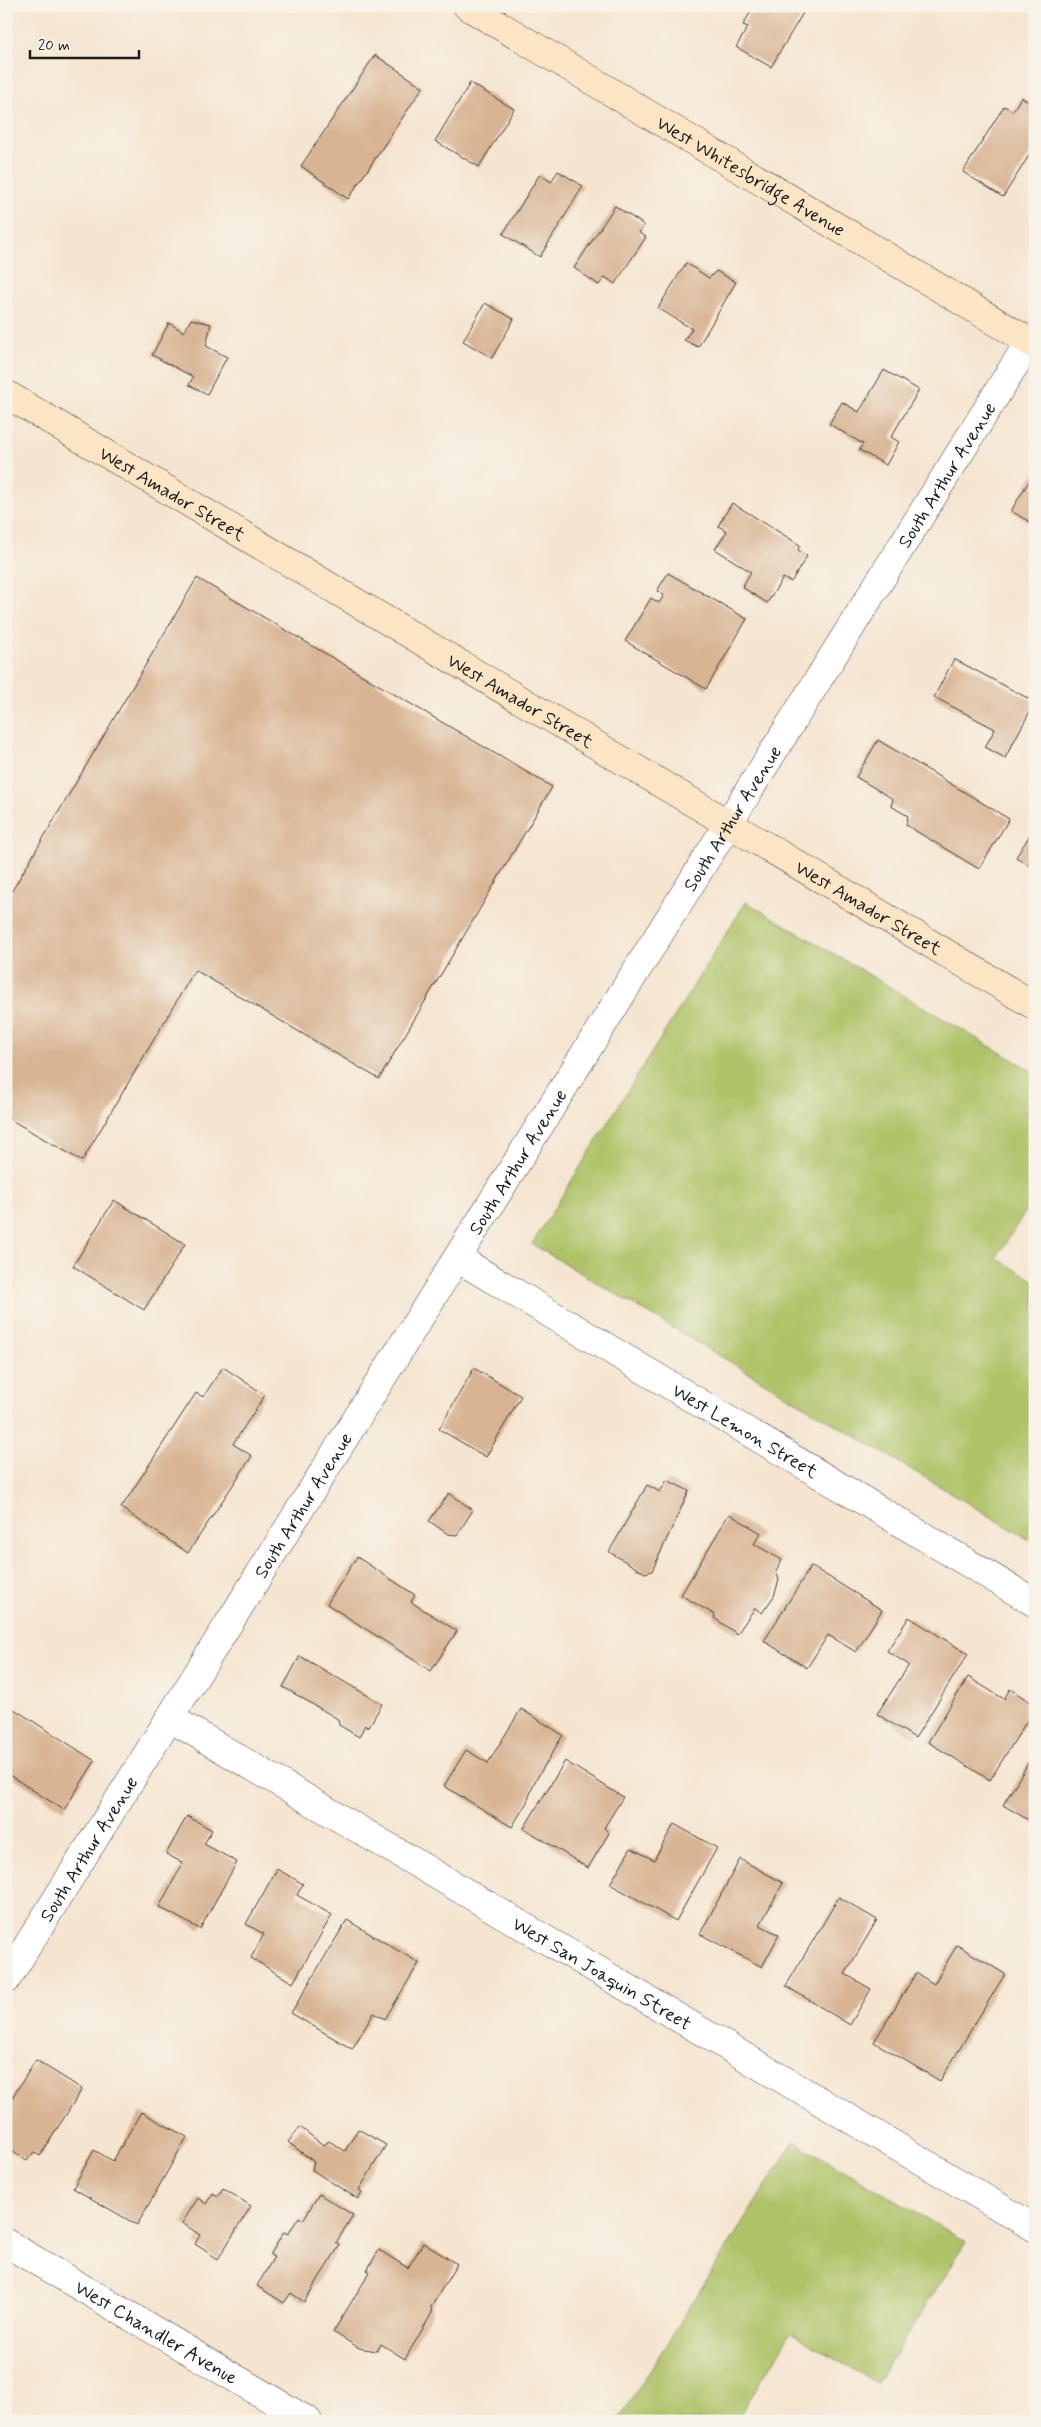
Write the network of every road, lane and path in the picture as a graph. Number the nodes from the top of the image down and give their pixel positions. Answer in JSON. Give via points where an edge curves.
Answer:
{"nodes":[{"id":1,"x":467,"y":6,"type":"edge"},
{"id":2,"x":1032,"y":344,"type":"edge"},
{"id":3,"x":6,"y":394,"type":"edge"},
{"id":4,"x":729,"y":824,"type":"junction"},
{"id":5,"x":1035,"y":1006,"type":"edge"},
{"id":6,"x":457,"y":1258,"type":"junction"},
{"id":7,"x":1035,"y":1603,"type":"edge"},
{"id":8,"x":170,"y":1718,"type":"junction"},
{"id":9,"x":6,"y":1980,"type":"edge"},
{"id":10,"x":1035,"y":2228,"type":"edge"},
{"id":11,"x":6,"y":2243,"type":"edge"},
{"id":12,"x":308,"y":2421,"type":"edge"}],
"edges":[{"from":1,"to":2,"type":"main road","name":"West Whitesbridge Avenue"},
{"from":2,"to":4,"type":"street","name":"South Arthur Avenue"},
{"from":3,"to":4,"type":"main road","name":"West Amador Street"},
{"from":4,"to":5,"type":"main road","name":"West Amador Street"},
{"from":4,"to":6,"type":"street","name":"South Arthur Avenue"},
{"from":6,"to":7,"type":"street","name":"West Lemon Street"},
{"from":6,"to":8,"type":"street","name":"South Arthur Avenue"},
{"from":8,"to":9,"type":"street","name":"South Arthur Avenue"},
{"from":8,"to":10,"type":"street","name":"West San Joaquin Street"},
{"from":11,"to":12,"type":"street","name":"West Chandler Avenue"}]}
